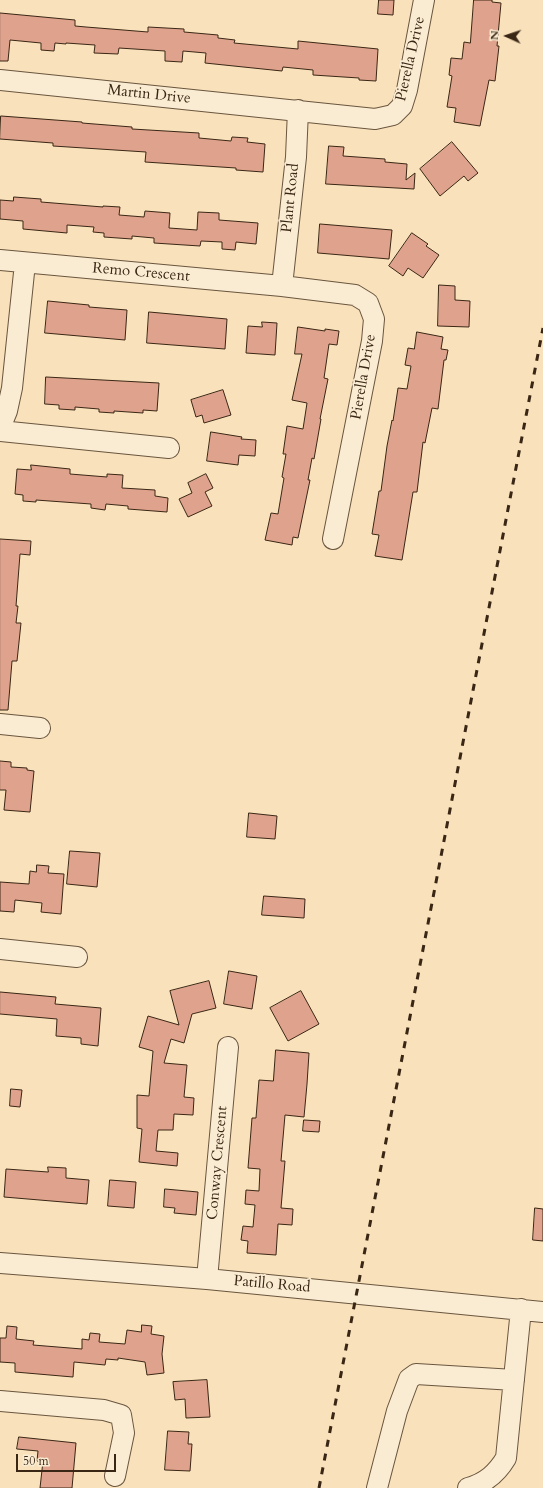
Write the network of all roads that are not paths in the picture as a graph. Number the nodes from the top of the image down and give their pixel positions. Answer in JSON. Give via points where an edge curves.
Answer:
{"nodes":[{"id":1,"x":424,"y":0,"type":"edge"},
{"id":2,"x":0,"y":80,"type":"edge"},
{"id":3,"x":298,"y":110,"type":"junction"},
{"id":4,"x":0,"y":260,"type":"edge"},
{"id":5,"x":25,"y":263,"type":"junction"},
{"id":6,"x":282,"y":286,"type":"junction"},
{"id":7,"x":0,"y":430,"type":"edge"},
{"id":8,"x":169,"y":448,"type":"dead end"},
{"id":9,"x":333,"y":539,"type":"dead end"},
{"id":10,"x":0,"y":724,"type":"edge"},
{"id":11,"x":40,"y":728,"type":"dead end"},
{"id":12,"x":0,"y":949,"type":"edge"},
{"id":13,"x":77,"y":957,"type":"dead end"},
{"id":14,"x":228,"y":1047,"type":"dead end"},
{"id":15,"x":0,"y":1263,"type":"edge"},
{"id":16,"x":207,"y":1279,"type":"junction"},
{"id":17,"x":521,"y":1309,"type":"junction"},
{"id":18,"x":543,"y":1312,"type":"edge"},
{"id":19,"x":514,"y":1380,"type":"junction"},
{"id":20,"x":0,"y":1401,"type":"edge"},
{"id":21,"x":115,"y":1476,"type":"dead end"},
{"id":22,"x":377,"y":1488,"type":"edge"},
{"id":23,"x":468,"y":1488,"type":"edge"}],
"edges":[{"from":1,"to":3,"type":"street","name":"Pierella Drive","via":[[407,90],[402,106],[393,115],[375,119]]},
{"from":2,"to":3,"type":"street","name":"Martin Drive"},
{"from":3,"to":6,"type":"street","name":"Plant Road","via":[[296,157]]},
{"from":4,"to":5,"type":"street","name":"Remo Crescent"},
{"from":5,"to":6,"type":"street","name":"Remo Crescent"},
{"from":5,"to":7,"type":"street","via":[[12,388]]},
{"from":6,"to":9,"type":"street","name":"Pierella Drive","via":[[356,295],[368,303],[374,319],[372,341]]},
{"from":7,"to":8,"type":"street"},
{"from":10,"to":11,"type":"street"},
{"from":12,"to":13,"type":"street"},
{"from":14,"to":16,"type":"street","name":"Conway Crescent"},
{"from":15,"to":16,"type":"street","name":"Patillo Road"},
{"from":16,"to":17,"type":"street","name":"Patillo Road"},
{"from":17,"to":18,"type":"street","name":"Patillo Road"},
{"from":17,"to":19,"type":"street"},
{"from":19,"to":22,"type":"street","via":[[416,1374],[408,1379]]},
{"from":19,"to":23,"type":"street","via":[[506,1458],[498,1471],[478,1485]]},
{"from":20,"to":21,"type":"street","via":[[104,1410],[121,1415],[124,1433]]}]}
